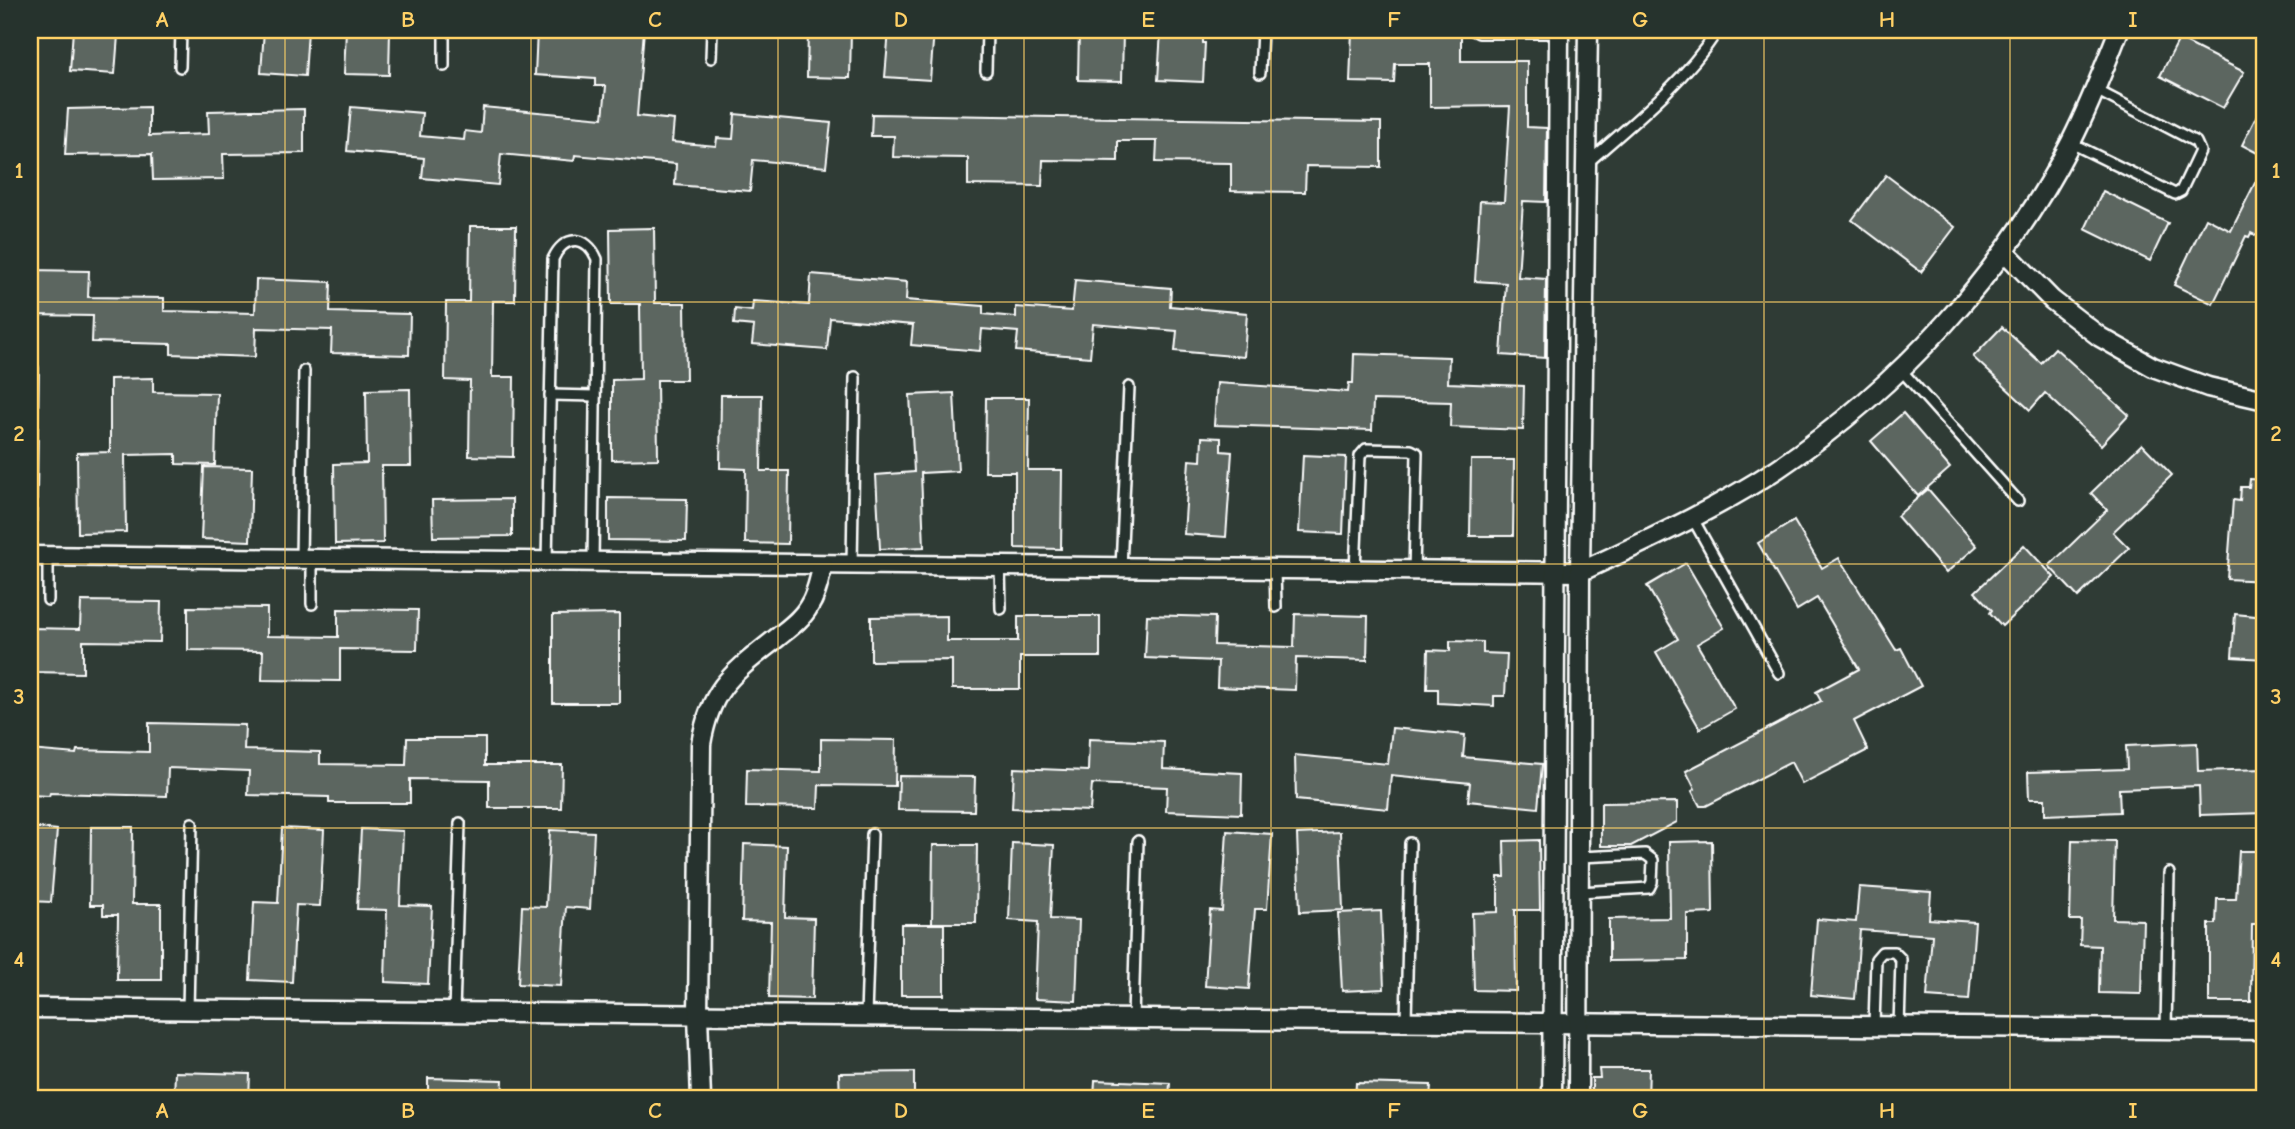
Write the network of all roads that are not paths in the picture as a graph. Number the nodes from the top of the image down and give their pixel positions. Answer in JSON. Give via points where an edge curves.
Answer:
{"nodes":[{"id":1,"x":181,"y":30,"type":"edge"},
{"id":2,"x":444,"y":30,"type":"edge"},
{"id":3,"x":712,"y":30,"type":"edge"},
{"id":4,"x":987,"y":30,"type":"edge"},
{"id":5,"x":1262,"y":30,"type":"edge"},
{"id":6,"x":1473,"y":30,"type":"edge"},
{"id":7,"x":1588,"y":30,"type":"edge"},
{"id":8,"x":1718,"y":30,"type":"edge"},
{"id":9,"x":2119,"y":30,"type":"edge"},
{"id":10,"x":1559,"y":31,"type":"edge"},
{"id":11,"x":711,"y":58,"type":"dead end"},
{"id":12,"x":444,"y":66,"type":"dead end"},
{"id":13,"x":180,"y":67,"type":"dead end"},
{"id":14,"x":986,"y":71,"type":"dead end"},
{"id":15,"x":1261,"y":73,"type":"dead end"},
{"id":16,"x":2096,"y":90,"type":"junction"},
{"id":17,"x":2071,"y":143,"type":"junction"},
{"id":18,"x":1585,"y":165,"type":"junction"},
{"id":19,"x":2004,"y":251,"type":"junction"},
{"id":20,"x":33,"y":368,"type":"dead end"},
{"id":21,"x":1901,"y":370,"type":"junction"},
{"id":22,"x":304,"y":371,"type":"dead end"},
{"id":23,"x":855,"y":377,"type":"dead end"},
{"id":24,"x":1129,"y":387,"type":"dead end"},
{"id":25,"x":550,"y":395,"type":"junction"},
{"id":26,"x":595,"y":396,"type":"junction"},
{"id":27,"x":2265,"y":400,"type":"edge"},
{"id":28,"x":2018,"y":501,"type":"dead end"},
{"id":29,"x":1693,"y":519,"type":"junction"},
{"id":30,"x":39,"y":556,"type":"edge"},
{"id":31,"x":306,"y":559,"type":"junction"},
{"id":32,"x":547,"y":562,"type":"junction"},
{"id":33,"x":593,"y":562,"type":"junction"},
{"id":34,"x":822,"y":565,"type":"junction"},
{"id":35,"x":852,"y":565,"type":"junction"},
{"id":36,"x":1000,"y":567,"type":"junction"},
{"id":37,"x":1121,"y":568,"type":"junction"},
{"id":38,"x":1275,"y":570,"type":"junction"},
{"id":39,"x":1356,"y":571,"type":"junction"},
{"id":40,"x":1414,"y":572,"type":"junction"},
{"id":41,"x":1580,"y":572,"type":"junction"},
{"id":42,"x":1555,"y":573,"type":"junction"},
{"id":43,"x":48,"y":600,"type":"dead end"},
{"id":44,"x":312,"y":604,"type":"dead end"},
{"id":45,"x":1276,"y":607,"type":"dead end"},
{"id":46,"x":1001,"y":609,"type":"dead end"},
{"id":47,"x":1779,"y":673,"type":"dead end"},
{"id":48,"x":192,"y":823,"type":"dead end"},
{"id":49,"x":460,"y":823,"type":"dead end"},
{"id":50,"x":872,"y":834,"type":"dead end"},
{"id":51,"x":1138,"y":841,"type":"dead end"},
{"id":52,"x":1410,"y":843,"type":"dead end"},
{"id":53,"x":1579,"y":857,"type":"junction"},
{"id":54,"x":2169,"y":873,"type":"dead end"},
{"id":55,"x":1579,"y":892,"type":"junction"},
{"id":56,"x":30,"y":1008,"type":"edge"},
{"id":57,"x":188,"y":1010,"type":"junction"},
{"id":58,"x":454,"y":1012,"type":"junction"},
{"id":59,"x":698,"y":1015,"type":"junction"},
{"id":60,"x":866,"y":1016,"type":"junction"},
{"id":61,"x":1133,"y":1019,"type":"junction"},
{"id":62,"x":1406,"y":1022,"type":"junction"},
{"id":63,"x":1552,"y":1023,"type":"junction"},
{"id":64,"x":1579,"y":1023,"type":"junction"},
{"id":65,"x":1874,"y":1026,"type":"junction"},
{"id":66,"x":1899,"y":1027,"type":"junction"},
{"id":67,"x":2166,"y":1029,"type":"junction"},
{"id":68,"x":2265,"y":1030,"type":"edge"},
{"id":69,"x":701,"y":1099,"type":"edge"},
{"id":70,"x":1552,"y":1099,"type":"edge"},
{"id":71,"x":1578,"y":1099,"type":"edge"}],
"edges":[{"from":1,"to":13,"type":"lane"},
{"from":2,"to":12,"type":"lane"},
{"from":3,"to":11,"type":"lane"},
{"from":4,"to":14,"type":"lane"},
{"from":5,"to":15,"type":"lane"},
{"from":6,"to":10,"type":"lane"},
{"from":7,"to":18,"type":"street"},
{"from":8,"to":18,"type":"lane","via":[[1649,110]]},
{"from":9,"to":16,"type":"street"},
{"from":10,"to":42,"type":"street"},
{"from":16,"to":17,"type":"street"},
{"from":16,"to":17,"type":"lane","via":[[2196,142],[2200,151],[2181,191],[2175,194]]},
{"from":17,"to":19,"type":"street"},
{"from":18,"to":41,"type":"street"},
{"from":19,"to":21,"type":"street","via":[[1955,313]]},
{"from":19,"to":27,"type":"street","via":[[2052,300],[2100,337],[2153,367],[2208,387]]},
{"from":20,"to":30,"type":"lane"},
{"from":21,"to":28,"type":"lane"},
{"from":21,"to":29,"type":"street","via":[[1812,444]]},
{"from":22,"to":31,"type":"lane"},
{"from":23,"to":35,"type":"lane"},
{"from":24,"to":37,"type":"lane"},
{"from":25,"to":26,"type":"lane"},
{"from":25,"to":26,"type":"lane","via":[[553,259],[558,248],[581,241],[592,247],[597,259]]},
{"from":25,"to":32,"type":"lane"},
{"from":26,"to":33,"type":"lane"},
{"from":29,"to":41,"type":"street"},
{"from":29,"to":47,"type":"lane"},
{"from":30,"to":31,"type":"street"},
{"from":30,"to":43,"type":"lane"},
{"from":31,"to":32,"type":"street"},
{"from":31,"to":44,"type":"lane"},
{"from":32,"to":33,"type":"street"},
{"from":33,"to":34,"type":"street"},
{"from":34,"to":35,"type":"street"},
{"from":34,"to":59,"type":"street","via":[[810,606],[727,679],[705,720]]},
{"from":35,"to":36,"type":"street"},
{"from":36,"to":37,"type":"street"},
{"from":36,"to":46,"type":"lane"},
{"from":37,"to":38,"type":"street"},
{"from":38,"to":39,"type":"street"},
{"from":38,"to":45,"type":"lane"},
{"from":39,"to":40,"type":"street"},
{"from":39,"to":40,"type":"lane","via":[[1360,456],[1367,449],[1417,453]]},
{"from":40,"to":42,"type":"street"},
{"from":41,"to":42,"type":"street"},
{"from":41,"to":53,"type":"street"},
{"from":42,"to":63,"type":"street"},
{"from":48,"to":57,"type":"lane"},
{"from":49,"to":58,"type":"lane"},
{"from":50,"to":60,"type":"lane"},
{"from":51,"to":61,"type":"lane"},
{"from":52,"to":62,"type":"lane"},
{"from":53,"to":55,"type":"street"},
{"from":53,"to":55,"type":"lane","via":[[1645,854],[1653,860],[1649,888]]},
{"from":54,"to":67,"type":"lane"},
{"from":55,"to":64,"type":"street"},
{"from":56,"to":57,"type":"street"},
{"from":57,"to":58,"type":"street"},
{"from":58,"to":59,"type":"street"},
{"from":59,"to":60,"type":"street"},
{"from":59,"to":69,"type":"street"},
{"from":60,"to":61,"type":"street"},
{"from":61,"to":62,"type":"street"},
{"from":62,"to":63,"type":"street"},
{"from":63,"to":64,"type":"street"},
{"from":63,"to":70,"type":"street"},
{"from":64,"to":65,"type":"street"},
{"from":64,"to":71,"type":"street"},
{"from":65,"to":66,"type":"street"},
{"from":65,"to":66,"type":"lane","via":[[1877,959],[1882,952],[1894,952],[1901,959]]},
{"from":66,"to":67,"type":"street"},
{"from":67,"to":68,"type":"street"}]}
